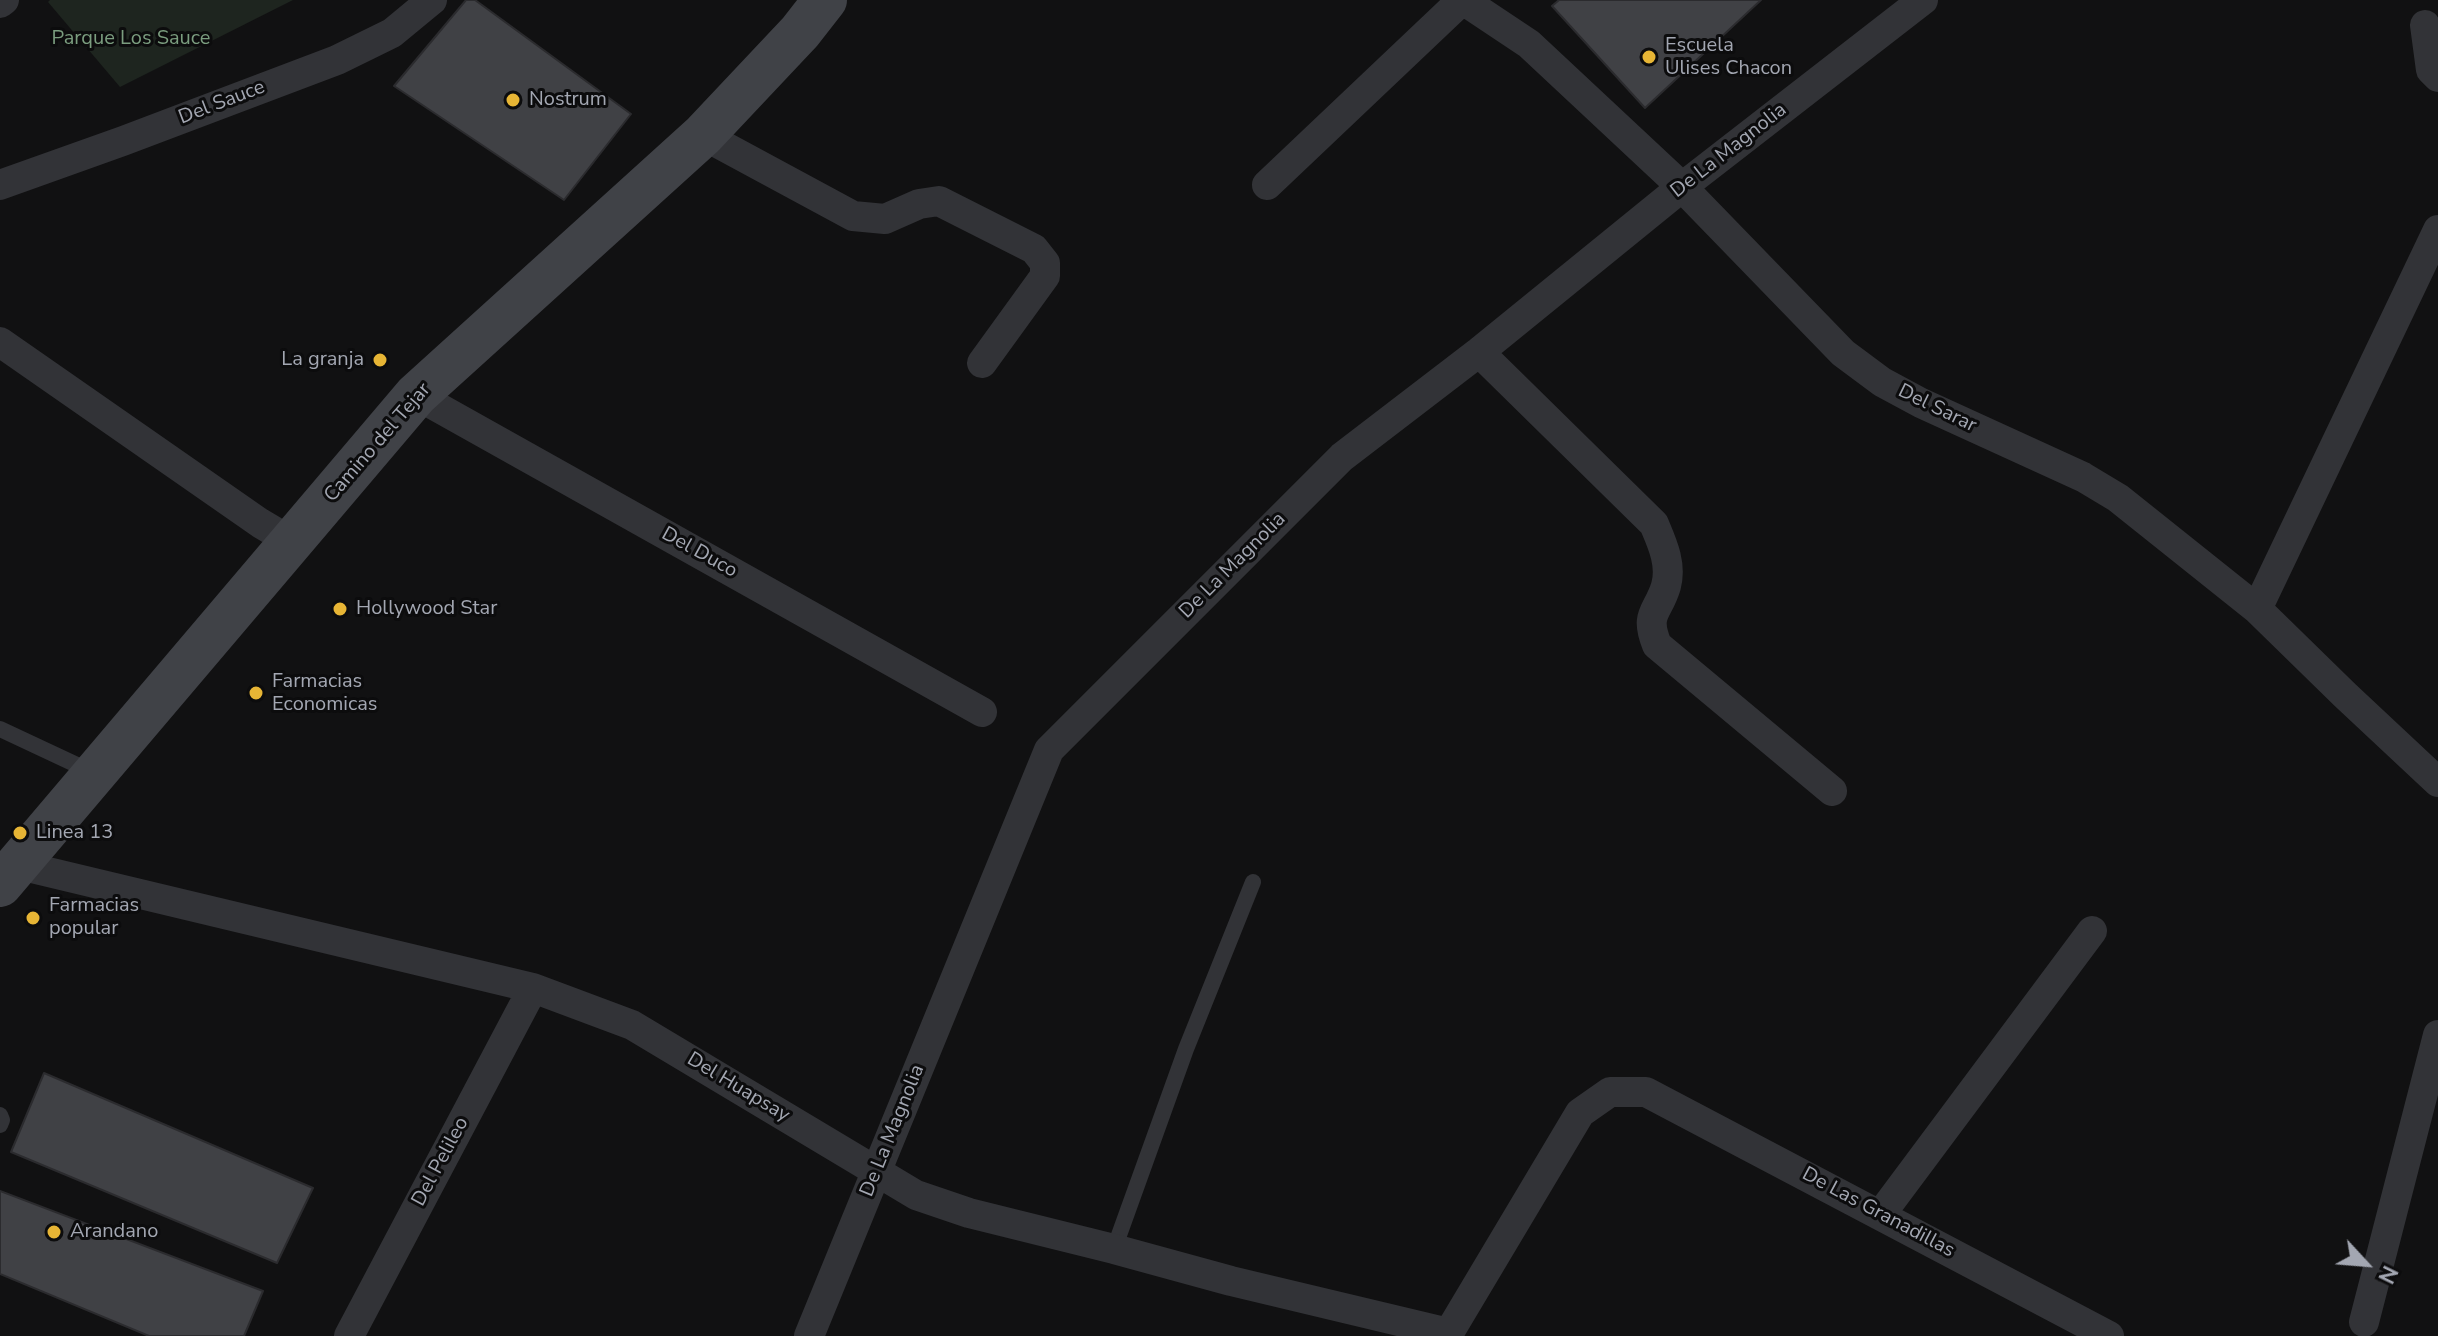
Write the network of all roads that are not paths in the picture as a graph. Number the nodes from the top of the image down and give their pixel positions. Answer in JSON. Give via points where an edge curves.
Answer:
{"nodes":[{"id":1,"x":432,"y":0,"type":"edge"},
{"id":2,"x":825,"y":0,"type":"edge"},
{"id":3,"x":1462,"y":0,"type":"edge"},
{"id":4,"x":1923,"y":0,"type":"edge"},
{"id":5,"x":2425,"y":25,"type":"dead end"},
{"id":6,"x":2438,"y":77,"type":"edge"},
{"id":7,"x":703,"y":135,"type":"junction"},
{"id":8,"x":0,"y":185,"type":"edge"},
{"id":9,"x":1267,"y":185,"type":"dead end"},
{"id":10,"x":1682,"y":187,"type":"junction"},
{"id":11,"x":2438,"y":230,"type":"edge"},
{"id":12,"x":0,"y":342,"type":"edge"},
{"id":13,"x":1479,"y":352,"type":"junction"},
{"id":14,"x":982,"y":363,"type":"dead end"},
{"id":15,"x":416,"y":395,"type":"junction"},
{"id":16,"x":292,"y":542,"type":"junction"},
{"id":17,"x":2257,"y":609,"type":"junction"},
{"id":18,"x":982,"y":712,"type":"dead end"},
{"id":19,"x":0,"y":729,"type":"edge"},
{"id":20,"x":96,"y":774,"type":"junction"},
{"id":21,"x":2438,"y":782,"type":"edge"},
{"id":22,"x":1832,"y":791,"type":"dead end"},
{"id":23,"x":9,"y":875,"type":"edge"},
{"id":24,"x":1253,"y":882,"type":"dead end"},
{"id":25,"x":2092,"y":931,"type":"dead end"},
{"id":26,"x":533,"y":988,"type":"junction"},
{"id":27,"x":2438,"y":1035,"type":"edge"},
{"id":28,"x":0,"y":1115,"type":"edge"},
{"id":29,"x":0,"y":1125,"type":"edge"},
{"id":30,"x":876,"y":1171,"type":"junction"},
{"id":31,"x":1881,"y":1214,"type":"junction"},
{"id":32,"x":1114,"y":1249,"type":"junction"},
{"id":33,"x":2364,"y":1322,"type":"dead end"},
{"id":34,"x":1448,"y":1335,"type":"edge"},
{"id":35,"x":349,"y":1336,"type":"edge"},
{"id":36,"x":809,"y":1336,"type":"edge"},
{"id":37,"x":2109,"y":1336,"type":"edge"}],
"edges":[{"from":1,"to":8,"type":"street","name":"Del Sauce","via":[[392,33],[337,60]]},
{"from":2,"to":7,"type":"street","name":"Camino del Tejar"},
{"from":3,"to":9,"type":"street"},
{"from":3,"to":10,"type":"street","name":"Del Sarar","via":[[1529,44]]},
{"from":4,"to":10,"type":"street","name":"De La Magnolia"},
{"from":5,"to":6,"type":"street","via":[[2431,70]]},
{"from":7,"to":14,"type":"street","via":[[853,216],[885,219],[939,201],[1034,249],[1045,263],[1045,276]]},
{"from":7,"to":15,"type":"street","name":"Camino del Tejar"},
{"from":10,"to":13,"type":"street","name":"De La Magnolia"},
{"from":10,"to":17,"type":"street","name":"Del Sarar","via":[[1843,353],[1882,382],[2118,498]]},
{"from":11,"to":17,"type":"street"},
{"from":12,"to":16,"type":"street"},
{"from":13,"to":22,"type":"street","via":[[1654,524],[1666,552],[1666,585],[1650,630],[1657,645]]},
{"from":13,"to":30,"type":"street","name":"De La Magnolia","via":[[1342,457],[1049,750]]},
{"from":15,"to":16,"type":"street","name":"Camino del Tejar"},
{"from":15,"to":18,"type":"street","name":"Del Duco"},
{"from":16,"to":20,"type":"street","name":"Camino del Tejar"},
{"from":17,"to":21,"type":"street","name":"Del Sarar"},
{"from":19,"to":20,"type":"lane"},
{"from":20,"to":23,"type":"street","name":"Camino del Tejar"},
{"from":23,"to":26,"type":"street","name":"Del Huapsay"},
{"from":24,"to":32,"type":"lane"},
{"from":25,"to":31,"type":"street"},
{"from":26,"to":30,"type":"street","name":"Del Huapsay","via":[[632,1025]]},
{"from":26,"to":35,"type":"street","name":"Del Pelileo"},
{"from":27,"to":33,"type":"street"},
{"from":28,"to":29,"type":"lane"},
{"from":30,"to":32,"type":"street","name":"Del Huapsay","via":[[916,1195],[969,1213]]},
{"from":30,"to":36,"type":"street","name":"De La Magnolia"},
{"from":31,"to":34,"type":"street","name":"De Las Granadillas","via":[[1646,1092],[1610,1092],[1580,1113]]},
{"from":31,"to":37,"type":"street","name":"De Las Granadillas"},
{"from":32,"to":34,"type":"street","name":"Del Huapsay"}]}
